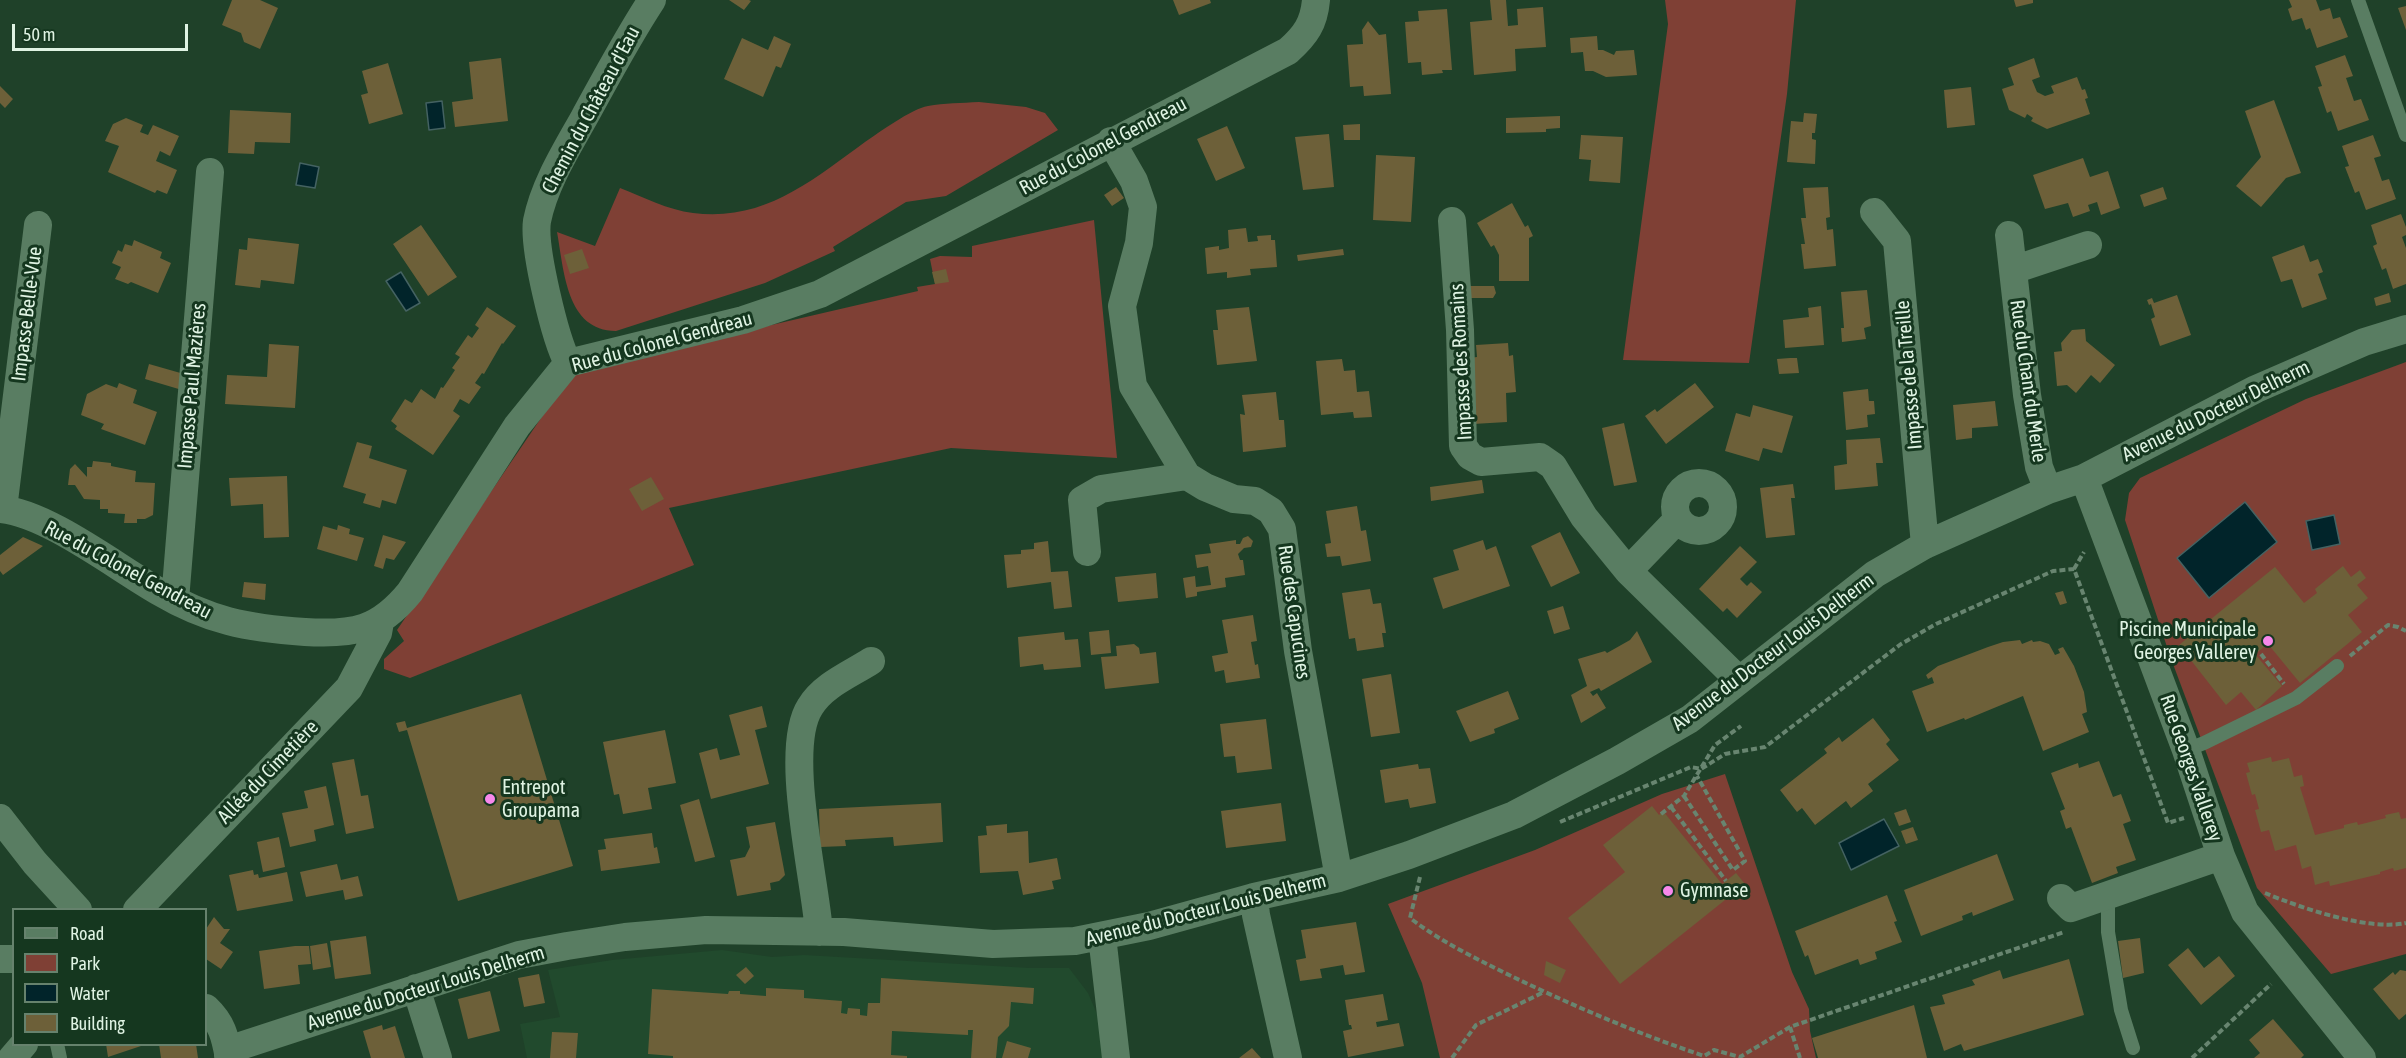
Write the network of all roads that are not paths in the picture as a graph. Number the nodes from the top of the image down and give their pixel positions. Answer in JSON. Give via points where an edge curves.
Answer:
{"nodes":[{"id":1,"x":652,"y":0,"type":"edge"},
{"id":2,"x":1316,"y":0,"type":"edge"},
{"id":3,"x":2358,"y":0,"type":"edge"},
{"id":4,"x":2406,"y":135,"type":"edge"},
{"id":5,"x":1112,"y":141,"type":"junction"},
{"id":6,"x":210,"y":172,"type":"dead end"},
{"id":7,"x":1874,"y":212,"type":"dead end"},
{"id":8,"x":1452,"y":220,"type":"dead end"},
{"id":9,"x":38,"y":225,"type":"dead end"},
{"id":10,"x":2009,"y":235,"type":"dead end"},
{"id":11,"x":2088,"y":245,"type":"dead end"},
{"id":12,"x":2013,"y":270,"type":"junction"},
{"id":13,"x":2406,"y":329,"type":"edge"},
{"id":14,"x":568,"y":363,"type":"junction"},
{"id":15,"x":1187,"y":476,"type":"junction"},
{"id":16,"x":2084,"y":478,"type":"junction"},
{"id":17,"x":2038,"y":494,"type":"junction"},
{"id":18,"x":2,"y":509,"type":"edge"},
{"id":19,"x":1678,"y":519,"type":"dead end"},
{"id":20,"x":1925,"y":545,"type":"junction"},
{"id":21,"x":1087,"y":552,"type":"dead end"},
{"id":22,"x":1628,"y":571,"type":"junction"},
{"id":23,"x":175,"y":600,"type":"junction"},
{"id":24,"x":380,"y":622,"type":"junction"},
{"id":25,"x":872,"y":661,"type":"dead end"},
{"id":26,"x":2337,"y":666,"type":"road end"},
{"id":27,"x":1738,"y":679,"type":"junction"},
{"id":28,"x":2186,"y":750,"type":"junction"},
{"id":29,"x":0,"y":818,"type":"edge"},
{"id":30,"x":2226,"y":868,"type":"junction"},
{"id":31,"x":1339,"y":878,"type":"junction"},
{"id":32,"x":1254,"y":897,"type":"junction"},
{"id":33,"x":2061,"y":898,"type":"dead end"},
{"id":34,"x":2108,"y":906,"type":"junction"},
{"id":35,"x":77,"y":908,"type":"edge"},
{"id":36,"x":138,"y":908,"type":"edge"},
{"id":37,"x":819,"y":932,"type":"junction"},
{"id":38,"x":1102,"y":936,"type":"junction"},
{"id":39,"x":416,"y":988,"type":"junction"},
{"id":40,"x":207,"y":1009,"type":"edge"},
{"id":41,"x":22,"y":1046,"type":"edge"},
{"id":42,"x":2133,"y":1048,"type":"dead end"},
{"id":43,"x":228,"y":1056,"type":"edge"},
{"id":44,"x":12,"y":1058,"type":"edge"},
{"id":45,"x":438,"y":1058,"type":"edge"},
{"id":46,"x":1116,"y":1058,"type":"edge"},
{"id":47,"x":1288,"y":1058,"type":"edge"},
{"id":48,"x":2362,"y":1058,"type":"edge"}],
"edges":[{"from":1,"to":14,"type":"street","name":"Chemin du Château d'Eau","via":[[629,35],[542,201],[537,224],[540,259],[548,302]]},
{"from":2,"to":5,"type":"street","name":"Rue du Colonel Gendreau","via":[[1310,27],[1288,51]]},
{"from":3,"to":4,"type":"lane"},
{"from":5,"to":14,"type":"street","name":"Rue du Colonel Gendreau","via":[[820,294],[743,320]]},
{"from":5,"to":15,"type":"street","name":"Rue des Capucines","via":[[1134,180],[1143,207],[1139,243],[1122,306],[1132,386]]},
{"from":6,"to":23,"type":"street","name":"Impasse Paul Mazières"},
{"from":7,"to":20,"type":"street","name":"Impasse de la Treille","via":[[1897,241]]},
{"from":8,"to":22,"type":"street","name":"Impasse des Romains","via":[[1463,446],[1481,462],[1540,457],[1553,466],[1584,517]]},
{"from":9,"to":18,"type":"street","name":"Impasse Belle-Vue"},
{"from":10,"to":12,"type":"street","name":"Rue du Chant du Merle"},
{"from":11,"to":12,"type":"street"},
{"from":12,"to":17,"type":"street","name":"Rue du Chant du Merle","via":[[2039,467]]},
{"from":13,"to":16,"type":"street","name":"Avenue du Docteur Delherm","via":[[2364,342],[2256,389]]},
{"from":14,"to":24,"type":"street","name":"Rue du Colonel Gendreau","via":[[517,426],[410,592]]},
{"from":15,"to":21,"type":"street","via":[[1101,489],[1082,500]]},
{"from":15,"to":31,"type":"street","name":"Rue des Capucines","via":[[1234,499],[1255,501],[1271,511],[1282,529],[1298,651]]},
{"from":16,"to":17,"type":"street","name":"Avenue du Docteur Delherm"},
{"from":16,"to":28,"type":"street","name":"Rue Georges Vallerey"},
{"from":17,"to":20,"type":"street","name":"Avenue du Docteur Louis Delherm"},
{"from":18,"to":23,"type":"street","name":"Rue du Colonel Gendreau","via":[[80,542]]},
{"from":19,"to":22,"type":"street"},
{"from":20,"to":27,"type":"street","name":"Avenue du Docteur Louis Delherm","via":[[1875,574]]},
{"from":22,"to":27,"type":"street","name":"Impasse des Romains"},
{"from":23,"to":24,"type":"street","name":"Rue du Colonel Gendreau","via":[[215,618],[259,629],[322,633]]},
{"from":24,"to":36,"type":"street","name":"Allée du Cimetière","via":[[349,688]]},
{"from":25,"to":37,"type":"street","via":[[831,685],[811,704],[802,721],[798,748],[801,789]]},
{"from":26,"to":28,"type":"lane","via":[[2296,698]]},
{"from":27,"to":31,"type":"street","name":"Avenue du Docteur Louis Delherm","via":[[1690,719],[1417,871]]},
{"from":28,"to":30,"type":"street","name":"Rue Georges Vallerey"},
{"from":29,"to":35,"type":"street"},
{"from":30,"to":34,"type":"street","name":"Rue Georges Vallerey"},
{"from":30,"to":48,"type":"street","name":"Rue Georges Vallerey","via":[[2245,912]]},
{"from":31,"to":32,"type":"street","name":"Avenue du Docteur Louis Delherm"},
{"from":32,"to":38,"type":"street","name":"Avenue du Docteur Louis Delherm"},
{"from":32,"to":47,"type":"street"},
{"from":33,"to":34,"type":"street","name":"Rue Georges Vallerey","via":[[2071,908]]},
{"from":34,"to":42,"type":"lane","via":[[2108,932],[2121,1010]]},
{"from":37,"to":38,"type":"street","name":"Avenue du Docteur Louis Delherm","via":[[993,944],[1075,941]]},
{"from":37,"to":39,"type":"street","name":"Avenue du Docteur Louis Delherm","via":[[706,930],[625,937],[519,955]]},
{"from":38,"to":46,"type":"street"},
{"from":39,"to":43,"type":"street","name":"Avenue du Docteur Louis Delherm","via":[[237,1047]]},
{"from":39,"to":45,"type":"street"},
{"from":40,"to":43,"type":"street","via":[[217,1019]]},
{"from":41,"to":44,"type":"street"}]}
